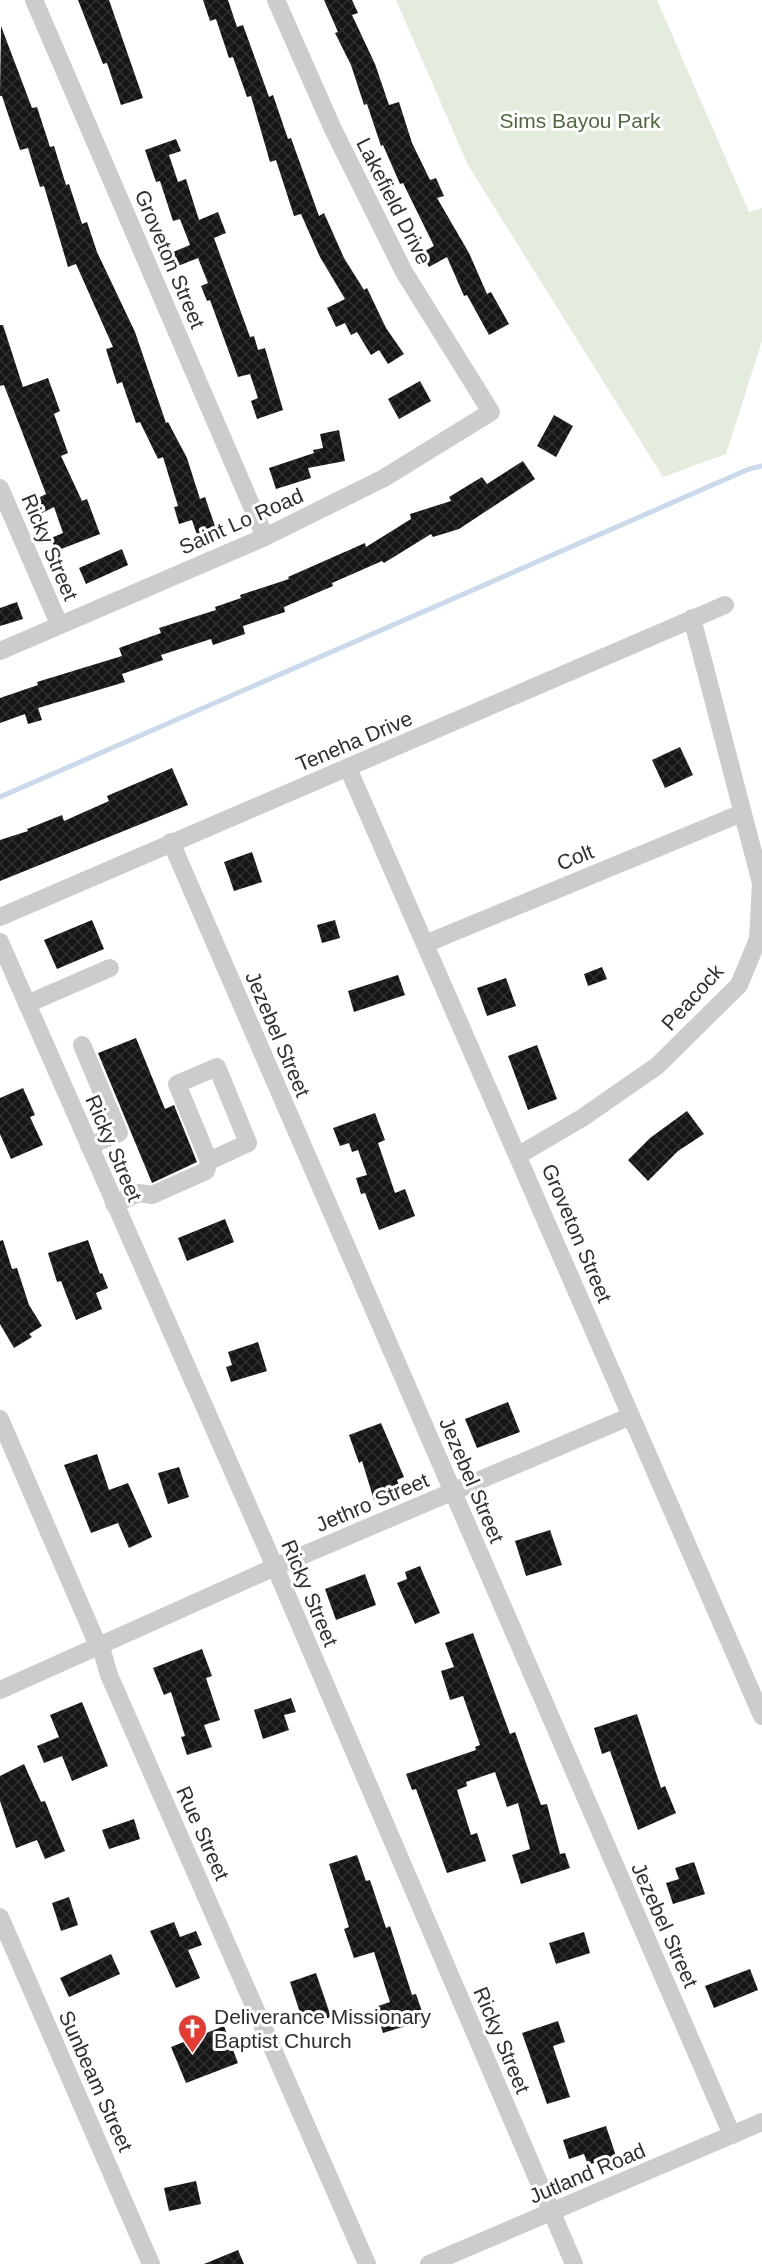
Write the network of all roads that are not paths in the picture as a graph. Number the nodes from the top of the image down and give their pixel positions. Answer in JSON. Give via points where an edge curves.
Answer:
{"nodes":[{"id":1,"x":34,"y":0,"type":"edge"},
{"id":2,"x":276,"y":0,"type":"edge"},
{"id":3,"x":491,"y":412,"type":"joint"},
{"id":4,"x":0,"y":488,"type":"edge"},
{"id":5,"x":265,"y":537,"type":"junction"},
{"id":6,"x":725,"y":606,"type":"dead end"},
{"id":7,"x":692,"y":618,"type":"junction"},
{"id":8,"x":59,"y":624,"type":"junction"},
{"id":9,"x":0,"y":651,"type":"edge"},
{"id":10,"x":348,"y":768,"type":"junction"},
{"id":11,"x":742,"y":813,"type":"junction"},
{"id":12,"x":171,"y":842,"type":"junction"},
{"id":13,"x":0,"y":917,"type":"edge"},
{"id":14,"x":0,"y":942,"type":"edge"},
{"id":15,"x":425,"y":944,"type":"junction"},
{"id":16,"x":110,"y":968,"type":"dead end"},
{"id":17,"x":27,"y":1004,"type":"junction"},
{"id":18,"x":82,"y":1045,"type":"dead end"},
{"id":19,"x":104,"y":1098,"type":"junction"},
{"id":20,"x":74,"y":1112,"type":"junction"},
{"id":21,"x":89,"y":1146,"type":"junction"},
{"id":22,"x":519,"y":1155,"type":"junction"},
{"id":23,"x":209,"y":1161,"type":"junction"},
{"id":24,"x":114,"y":1204,"type":"junction"},
{"id":25,"x":631,"y":1416,"type":"junction"},
{"id":26,"x":0,"y":1419,"type":"edge"},
{"id":27,"x":453,"y":1493,"type":"junction"},
{"id":28,"x":275,"y":1567,"type":"junction"},
{"id":29,"x":100,"y":1644,"type":"junction"},
{"id":30,"x":0,"y":1690,"type":"edge"},
{"id":31,"x":762,"y":1716,"type":"edge"},
{"id":32,"x":0,"y":1917,"type":"edge"},
{"id":33,"x":762,"y":2122,"type":"edge"},
{"id":34,"x":732,"y":2135,"type":"junction"},
{"id":35,"x":552,"y":2214,"type":"junction"},
{"id":36,"x":151,"y":2264,"type":"edge"},
{"id":37,"x":367,"y":2264,"type":"edge"},
{"id":38,"x":429,"y":2264,"type":"edge"},
{"id":39,"x":574,"y":2264,"type":"edge"}],
"edges":[{"from":1,"to":5,"type":"street","name":"Groveton Street"},
{"from":2,"to":3,"type":"street","name":"Lakefield Drive","via":[[332,127],[404,272]]},
{"from":3,"to":5,"type":"street","name":"Saint Lo Road","via":[[384,478]]},
{"from":4,"to":8,"type":"street","name":"Ricky Street"},
{"from":5,"to":8,"type":"street","name":"Saint Lo Road"},
{"from":6,"to":7,"type":"street","name":"Teneha Drive"},
{"from":7,"to":10,"type":"street","name":"Teneha Drive"},
{"from":7,"to":11,"type":"street","name":"Peacock"},
{"from":8,"to":9,"type":"street","name":"Saint Lo Road"},
{"from":10,"to":12,"type":"street","name":"Teneha Drive"},
{"from":10,"to":15,"type":"street","name":"Groveton Street"},
{"from":11,"to":15,"type":"street","name":"Colt"},
{"from":11,"to":22,"type":"street","name":"Peacock","via":[[761,883],[758,939],[739,985],[657,1066],[582,1118]]},
{"from":12,"to":13,"type":"street","name":"Teneha Drive"},
{"from":12,"to":27,"type":"street","name":"Jezebel Street"},
{"from":14,"to":17,"type":"street","name":"Ricky Street"},
{"from":15,"to":22,"type":"street","name":"Groveton Street"},
{"from":16,"to":17,"type":"street"},
{"from":17,"to":20,"type":"street","name":"Ricky Street"},
{"from":18,"to":19,"type":"street"},
{"from":19,"to":20,"type":"street"},
{"from":19,"to":21,"type":"street","via":[[119,1133]]},
{"from":20,"to":21,"type":"street","name":"Ricky Street"},
{"from":21,"to":24,"type":"street","name":"Ricky Street"},
{"from":22,"to":25,"type":"street","name":"Groveton Street"},
{"from":23,"to":23,"type":"street","via":[[248,1143],[217,1067],[177,1084]]},
{"from":23,"to":24,"type":"street","via":[[206,1172],[152,1195],[139,1193]]},
{"from":24,"to":28,"type":"street","name":"Ricky Street"},
{"from":25,"to":27,"type":"street","name":"Jethro Street"},
{"from":25,"to":31,"type":"street","name":"Groveton Street"},
{"from":26,"to":29,"type":"street","name":"Rue Street"},
{"from":27,"to":28,"type":"street","name":"Jethro Street"},
{"from":27,"to":34,"type":"street","name":"Jezebel Street"},
{"from":28,"to":29,"type":"street","name":"Jethro Street"},
{"from":28,"to":35,"type":"street","name":"Ricky Street"},
{"from":29,"to":30,"type":"street","name":"Jethro Street"},
{"from":29,"to":37,"type":"street","name":"Rue Street","via":[[109,1675]]},
{"from":32,"to":36,"type":"street","name":"Sunbeam Street"},
{"from":33,"to":34,"type":"street","name":"Jutland Road"},
{"from":34,"to":35,"type":"street","name":"Jutland Road"},
{"from":35,"to":38,"type":"street","name":"Jutland Road"},
{"from":35,"to":39,"type":"street","name":"Ricky Street"}]}
